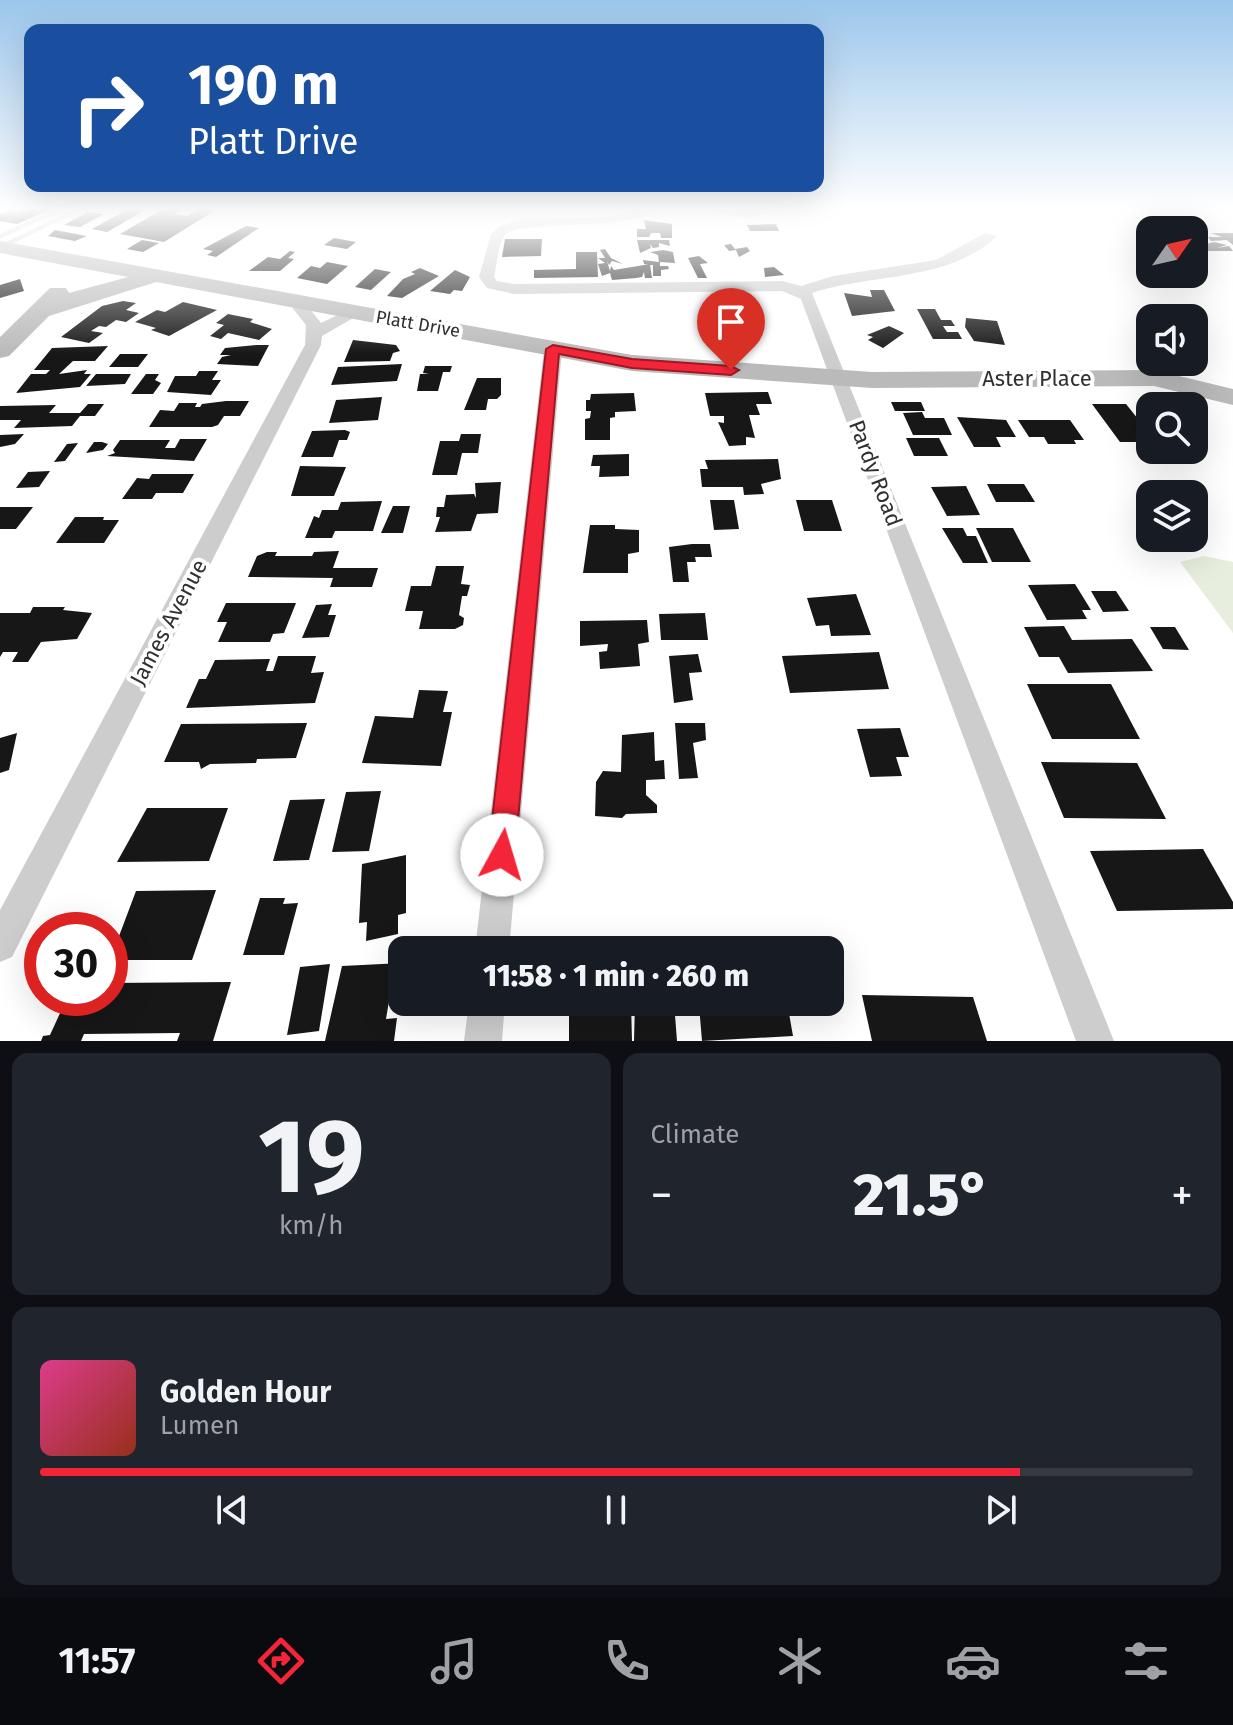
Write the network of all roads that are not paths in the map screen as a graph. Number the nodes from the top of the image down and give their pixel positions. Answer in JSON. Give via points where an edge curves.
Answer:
{"nodes":[{"id":1,"x":63,"y":257,"type":"joint"},
{"id":2,"x":492,"y":257,"type":"edge"},
{"id":3,"x":953,"y":257,"type":"edge"},
{"id":4,"x":166,"y":277,"type":"junction"},
{"id":5,"x":802,"y":291,"type":"junction"},
{"id":6,"x":295,"y":301,"type":"junction"},
{"id":7,"x":43,"y":310,"type":"junction"},
{"id":8,"x":354,"y":313,"type":"junction"},
{"id":9,"x":317,"y":332,"type":"junction"},
{"id":10,"x":553,"y":349,"type":"junction"},
{"id":11,"x":0,"y":351,"type":"edge"},
{"id":12,"x":838,"y":375,"type":"junction"},
{"id":13,"x":1233,"y":397,"type":"edge"},
{"id":14,"x":493,"y":936,"type":"edge"},
{"id":15,"x":0,"y":945,"type":"edge"},
{"id":16,"x":486,"y":1016,"type":"edge"},
{"id":17,"x":483,"y":1041,"type":"edge"},
{"id":18,"x":1095,"y":1041,"type":"edge"}],
"edges":[{"from":1,"to":4,"type":"street","name":"Platt Drive"},
{"from":1,"to":7,"type":"street","via":[[67,276]]},
{"from":2,"to":5,"type":"street","via":[[486,277],[492,285],[514,289],[782,286]]},
{"from":3,"to":5,"type":"street","via":[[940,264],[822,283]]},
{"from":4,"to":6,"type":"street","name":"Platt Drive"},
{"from":4,"to":7,"type":"street","via":[[105,288]]},
{"from":5,"to":12,"type":"street","name":"Pardy Road"},
{"from":6,"to":8,"type":"street","name":"Platt Drive"},
{"from":6,"to":9,"type":"street"},
{"from":7,"to":11,"type":"street"},
{"from":8,"to":9,"type":"street"},
{"from":8,"to":10,"type":"street","name":"Platt Drive"},
{"from":9,"to":15,"type":"street","name":"James Avenue"},
{"from":10,"to":12,"type":"street","name":"Platt Drive","via":[[632,363]]},
{"from":10,"to":14,"type":"street"},
{"from":12,"to":13,"type":"street","name":"Aster Place","via":[[872,380],[1144,377]]},
{"from":12,"to":18,"type":"street","name":"Pardy Road"},
{"from":16,"to":17,"type":"street"}]}
